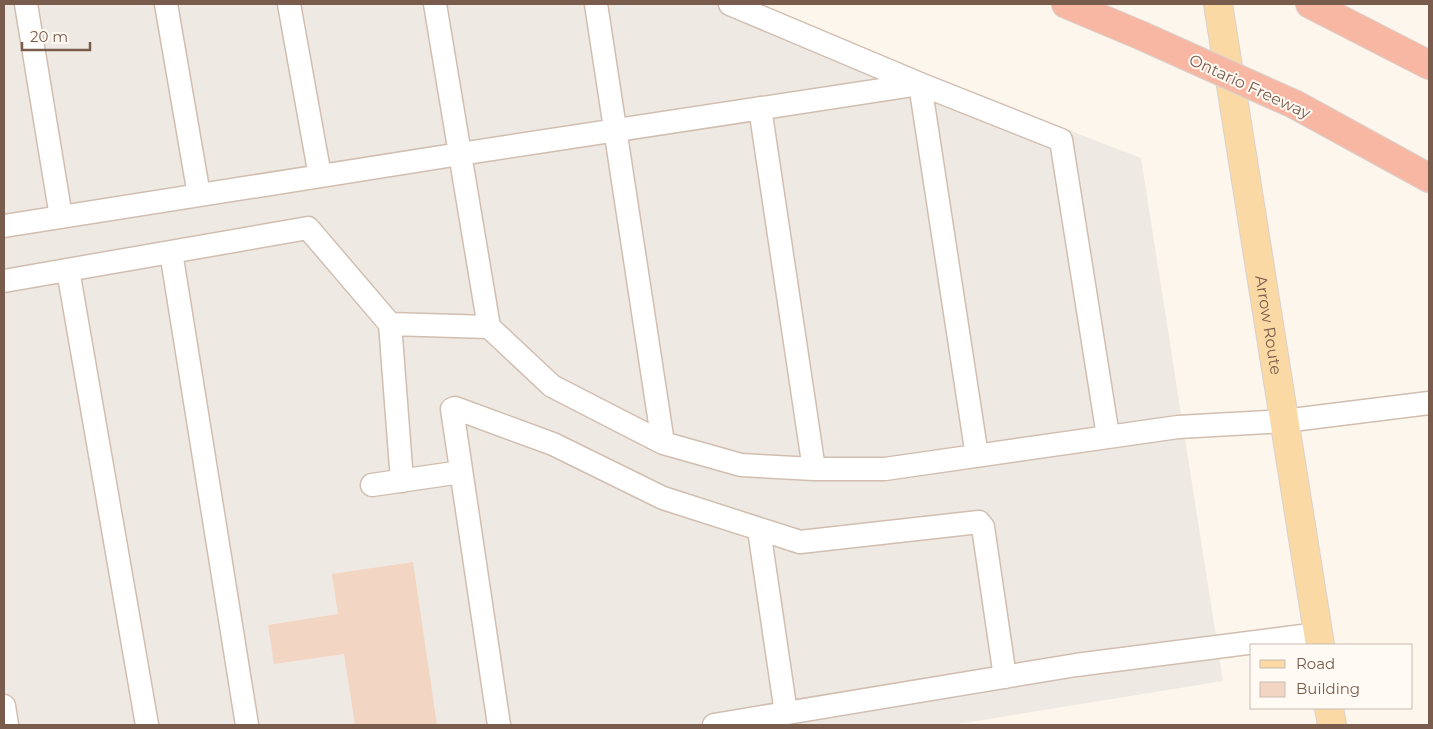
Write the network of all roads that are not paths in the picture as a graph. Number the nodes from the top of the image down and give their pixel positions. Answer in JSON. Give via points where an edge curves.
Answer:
{"nodes":[{"id":1,"x":26,"y":4,"type":"edge"},
{"id":2,"x":166,"y":4,"type":"edge"},
{"id":3,"x":289,"y":4,"type":"edge"},
{"id":4,"x":435,"y":4,"type":"edge"},
{"id":5,"x":596,"y":4,"type":"edge"},
{"id":6,"x":730,"y":4,"type":"edge"},
{"id":7,"x":1066,"y":4,"type":"edge"},
{"id":8,"x":1218,"y":4,"type":"edge"},
{"id":9,"x":1310,"y":4,"type":"edge"},
{"id":10,"x":1429,"y":65,"type":"edge"},
{"id":11,"x":920,"y":84,"type":"junction"},
{"id":12,"x":760,"y":108,"type":"junction"},
{"id":13,"x":614,"y":131,"type":"junction"},
{"id":14,"x":460,"y":154,"type":"junction"},
{"id":15,"x":320,"y":176,"type":"junction"},
{"id":16,"x":1429,"y":178,"type":"edge"},
{"id":17,"x":199,"y":195,"type":"junction"},
{"id":18,"x":61,"y":217,"type":"junction"},
{"id":19,"x":4,"y":226,"type":"edge"},
{"id":20,"x":170,"y":252,"type":"junction"},
{"id":21,"x":68,"y":270,"type":"junction"},
{"id":22,"x":4,"y":281,"type":"edge"},
{"id":23,"x":390,"y":324,"type":"junction"},
{"id":24,"x":489,"y":327,"type":"junction"},
{"id":25,"x":1429,"y":404,"type":"edge"},
{"id":26,"x":1284,"y":421,"type":"junction"},
{"id":27,"x":1108,"y":436,"type":"junction"},
{"id":28,"x":664,"y":443,"type":"junction"},
{"id":29,"x":977,"y":456,"type":"junction"},
{"id":30,"x":814,"y":469,"type":"junction"},
{"id":31,"x":461,"y":472,"type":"junction"},
{"id":32,"x":402,"y":481,"type":"junction"},
{"id":33,"x":372,"y":485,"type":"dead end"},
{"id":34,"x":760,"y":530,"type":"junction"},
{"id":35,"x":1319,"y":640,"type":"edge"},
{"id":36,"x":1282,"y":644,"type":"edge"},
{"id":37,"x":1250,"y":647,"type":"edge"},
{"id":38,"x":1005,"y":677,"type":"junction"},
{"id":39,"x":4,"y":706,"type":"edge"},
{"id":40,"x":1330,"y":709,"type":"edge"},
{"id":41,"x":786,"y":713,"type":"junction"},
{"id":42,"x":7,"y":725,"type":"edge"},
{"id":43,"x":147,"y":725,"type":"edge"},
{"id":44,"x":248,"y":725,"type":"edge"},
{"id":45,"x":499,"y":725,"type":"edge"},
{"id":46,"x":714,"y":725,"type":"edge"},
{"id":47,"x":1332,"y":725,"type":"edge"}],
"edges":[{"from":1,"to":18,"type":"lane"},
{"from":2,"to":17,"type":"lane"},
{"from":3,"to":15,"type":"lane"},
{"from":4,"to":14,"type":"lane"},
{"from":5,"to":13,"type":"lane"},
{"from":6,"to":11,"type":"lane"},
{"from":7,"to":16,"type":"highway","name":"Ontario Freeway","bridge":true,"via":[[1296,105]]},
{"from":8,"to":26,"type":"main road","name":"Arrow Route"},
{"from":9,"to":10,"type":"highway"},
{"from":11,"to":12,"type":"lane"},
{"from":11,"to":27,"type":"lane","via":[[1061,140]]},
{"from":11,"to":29,"type":"lane"},
{"from":12,"to":13,"type":"lane"},
{"from":12,"to":30,"type":"lane"},
{"from":13,"to":14,"type":"lane"},
{"from":13,"to":28,"type":"lane"},
{"from":14,"to":15,"type":"lane"},
{"from":14,"to":24,"type":"lane"},
{"from":15,"to":17,"type":"lane"},
{"from":17,"to":18,"type":"lane"},
{"from":18,"to":19,"type":"lane"},
{"from":20,"to":21,"type":"lane"},
{"from":20,"to":23,"type":"lane","via":[[308,228]]},
{"from":20,"to":44,"type":"lane"},
{"from":21,"to":22,"type":"lane"},
{"from":21,"to":43,"type":"lane"},
{"from":23,"to":24,"type":"lane"},
{"from":23,"to":32,"type":"lane"},
{"from":24,"to":28,"type":"lane","via":[[552,386]]},
{"from":25,"to":26,"type":"lane"},
{"from":26,"to":27,"type":"lane","via":[[1183,427]]},
{"from":26,"to":35,"type":"main road","name":"Arrow Route"},
{"from":27,"to":29,"type":"lane"},
{"from":28,"to":30,"type":"lane","via":[[741,465]]},
{"from":29,"to":30,"type":"lane","via":[[885,469]]},
{"from":31,"to":32,"type":"lane"},
{"from":31,"to":34,"type":"lane","via":[[452,409],[455,408],[553,444],[663,498]]},
{"from":31,"to":45,"type":"lane"},
{"from":32,"to":33,"type":"lane"},
{"from":34,"to":38,"type":"lane","via":[[800,542],[816,542],[979,522],[983,527]]},
{"from":34,"to":41,"type":"lane"},
{"from":35,"to":36,"type":"lane"},
{"from":37,"to":38,"type":"lane"},
{"from":38,"to":41,"type":"lane"},
{"from":39,"to":42,"type":"lane"},
{"from":40,"to":47,"type":"main road"},
{"from":41,"to":46,"type":"lane"}]}
